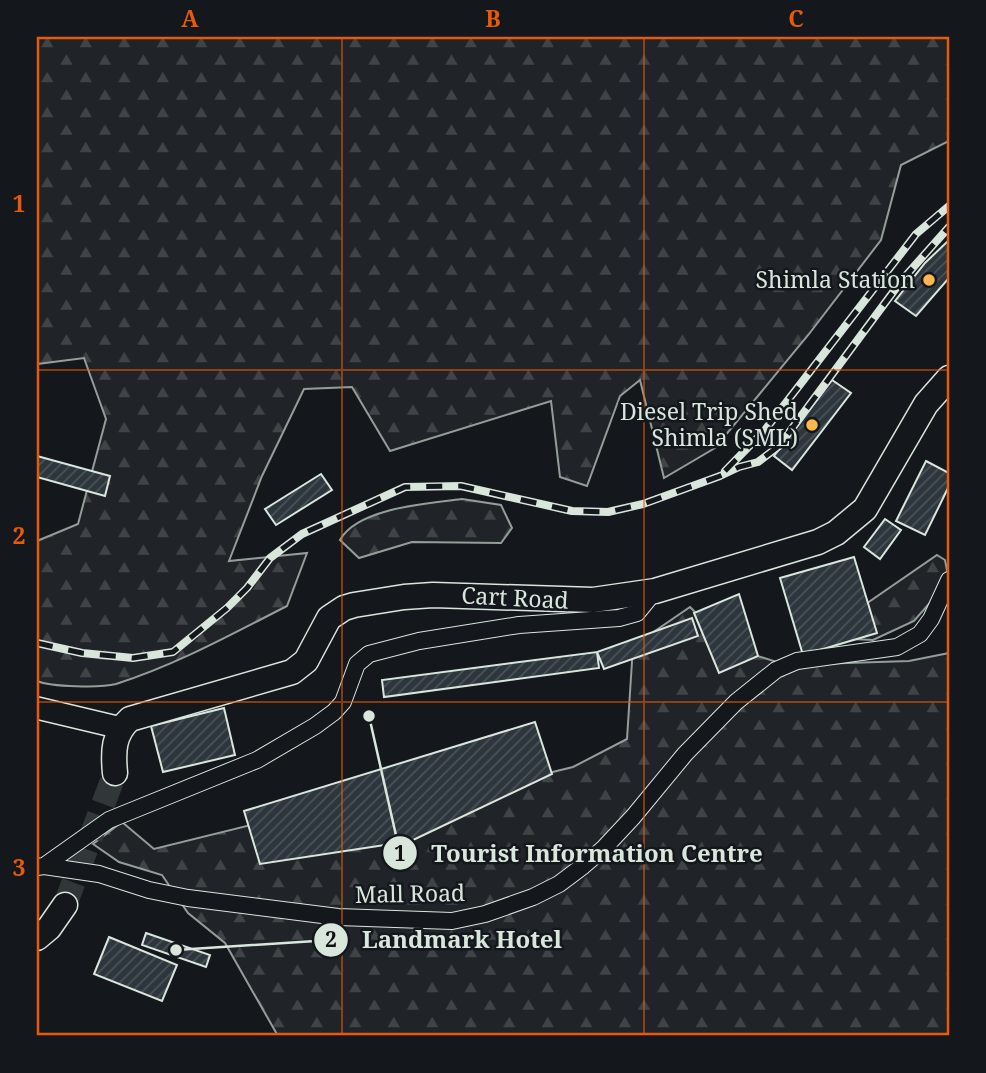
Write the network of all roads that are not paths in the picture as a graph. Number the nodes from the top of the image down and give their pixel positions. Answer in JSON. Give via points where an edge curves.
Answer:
{"nodes":[{"id":1,"x":949,"y":378,"type":"edge"},
{"id":2,"x":949,"y":580,"type":"edge"},
{"id":3,"x":655,"y":591,"type":"junction"},
{"id":4,"x":37,"y":708,"type":"edge"},
{"id":5,"x":121,"y":728,"type":"junction"},
{"id":6,"x":115,"y":773,"type":"tunnel mouth"},
{"id":7,"x":40,"y":866,"type":"edge"},
{"id":8,"x":65,"y":905,"type":"tunnel mouth"},
{"id":9,"x":37,"y":938,"type":"edge"}],
"edges":[{"from":1,"to":3,"type":"main road","name":"Cart Road","via":[[926,404],[865,509],[836,533]]},
{"from":2,"to":7,"type":"street","name":"Mall Road","via":[[920,634],[897,647],[797,662],[776,670],[719,719],[583,866],[533,897],[485,914],[452,921],[338,917],[188,898],[99,874]]},
{"from":3,"to":5,"type":"main road","name":"Cart Road","via":[[585,601],[433,595],[354,605],[329,618],[306,661],[292,672],[134,717]]},
{"from":3,"to":7,"type":"street","via":[[631,616],[519,625],[369,654],[357,664],[343,702],[315,726],[257,760],[109,820]]},
{"from":4,"to":5,"type":"main road"},
{"from":5,"to":6,"type":"main road","via":[[114,748]]},
{"from":8,"to":9,"type":"main road"}]}
